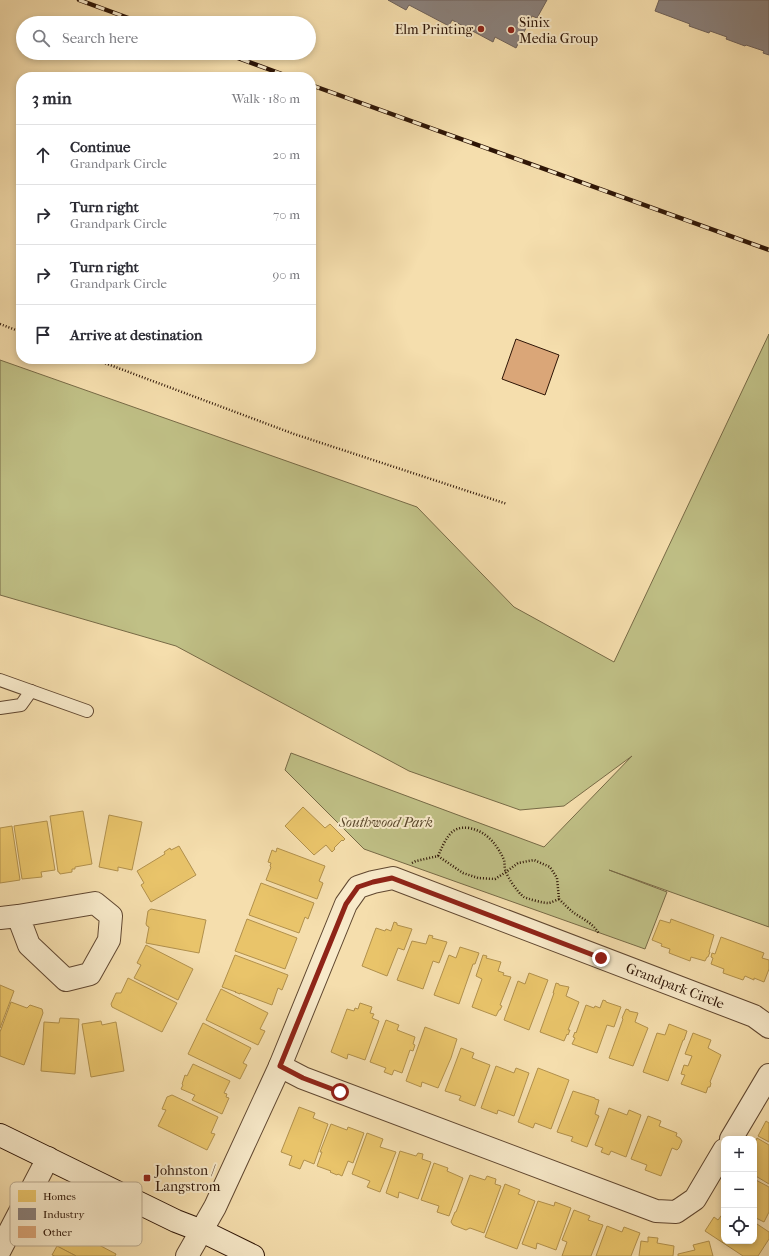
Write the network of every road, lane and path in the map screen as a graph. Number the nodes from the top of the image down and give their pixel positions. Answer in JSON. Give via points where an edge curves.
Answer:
{"nodes":[{"id":1,"x":0,"y":324,"type":"edge"},
{"id":2,"x":16,"y":330,"type":"edge"},
{"id":3,"x":107,"y":364,"type":"edge"},
{"id":4,"x":507,"y":504,"type":"dead end"},
{"id":5,"x":0,"y":680,"type":"edge"},
{"id":6,"x":31,"y":691,"type":"junction"},
{"id":7,"x":0,"y":708,"type":"edge"},
{"id":8,"x":87,"y":711,"type":"dead end"},
{"id":9,"x":438,"y":856,"type":"junction"},
{"id":10,"x":506,"y":872,"type":"junction"},
{"id":11,"x":392,"y":878,"type":"junction"},
{"id":12,"x":559,"y":899,"type":"junction"},
{"id":13,"x":601,"y":958,"type":"junction"},
{"id":14,"x":769,"y":1027,"type":"edge"},
{"id":15,"x":280,"y":1066,"type":"junction"},
{"id":16,"x":769,"y":1075,"type":"edge"},
{"id":17,"x":0,"y":1135,"type":"edge"},
{"id":18,"x":733,"y":1136,"type":"edge"},
{"id":19,"x":721,"y":1155,"type":"edge"},
{"id":20,"x":48,"y":1158,"type":"junction"},
{"id":21,"x":35,"y":1182,"type":"edge"},
{"id":22,"x":97,"y":1182,"type":"edge"},
{"id":23,"x":142,"y":1204,"type":"edge"},
{"id":24,"x":10,"y":1231,"type":"edge"},
{"id":25,"x":202,"y":1231,"type":"junction"},
{"id":26,"x":0,"y":1250,"type":"edge"},
{"id":27,"x":187,"y":1256,"type":"edge"},
{"id":28,"x":254,"y":1256,"type":"edge"}],
"edges":[{"from":1,"to":2,"type":"path"},
{"from":3,"to":4,"type":"path","via":[[294,434]]},
{"from":5,"to":6,"type":"lane"},
{"from":6,"to":7,"type":"lane","via":[[21,705]]},
{"from":6,"to":8,"type":"lane"},
{"from":9,"to":10,"type":"path","via":[[463,873],[478,878],[495,878]]},
{"from":9,"to":10,"type":"path","via":[[445,840],[454,830],[461,827],[476,830],[489,837],[504,860]]},
{"from":9,"to":11,"type":"path","via":[[416,861]]},
{"from":10,"to":12,"type":"path","via":[[523,896],[548,903]]},
{"from":10,"to":12,"type":"path","via":[[518,863],[534,860],[550,867],[557,878]]},
{"from":11,"to":13,"type":"street","name":"Grandpark Circle"},
{"from":11,"to":15,"type":"street","via":[[358,887],[346,904]]},
{"from":12,"to":13,"type":"path","via":[[597,930],[601,938]]},
{"from":13,"to":14,"type":"street","name":"Grandpark Circle","via":[[754,1016]]},
{"from":15,"to":19,"type":"street","via":[[303,1078],[656,1211],[676,1212],[695,1199]]},
{"from":15,"to":25,"type":"street"},
{"from":16,"to":18,"type":"street"},
{"from":17,"to":20,"type":"street"},
{"from":20,"to":21,"type":"street"},
{"from":20,"to":22,"type":"street"},
{"from":23,"to":25,"type":"street"},
{"from":24,"to":26,"type":"street"},
{"from":25,"to":27,"type":"street"},
{"from":25,"to":28,"type":"street"}]}
